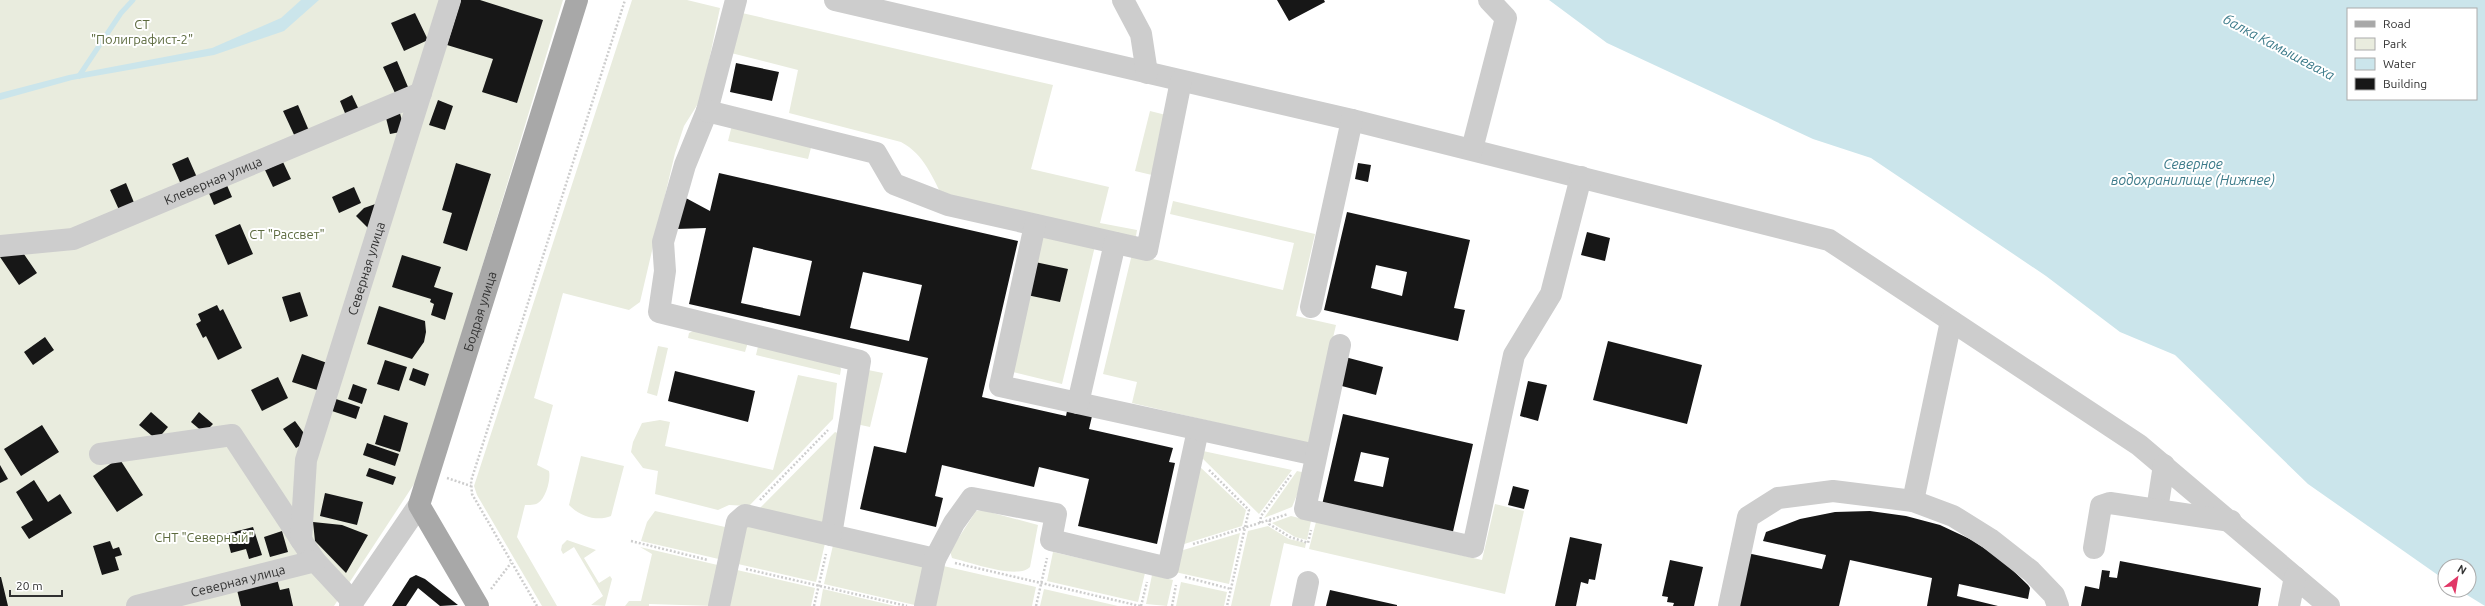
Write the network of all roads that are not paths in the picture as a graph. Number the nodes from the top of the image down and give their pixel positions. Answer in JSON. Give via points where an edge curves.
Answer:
{"nodes":[{"id":1,"x":450,"y":0,"type":"edge"},
{"id":2,"x":577,"y":0,"type":"edge"},
{"id":3,"x":736,"y":0,"type":"edge"},
{"id":4,"x":835,"y":0,"type":"edge"},
{"id":5,"x":1124,"y":0,"type":"edge"},
{"id":6,"x":1489,"y":0,"type":"edge"},
{"id":7,"x":1147,"y":73,"type":"junction"},
{"id":8,"x":1181,"y":81,"type":"junction"},
{"id":9,"x":421,"y":93,"type":"junction"},
{"id":10,"x":707,"y":111,"type":"junction"},
{"id":11,"x":1352,"y":120,"type":"junction"},
{"id":12,"x":1472,"y":149,"type":"junction"},
{"id":13,"x":1581,"y":177,"type":"junction"},
{"id":14,"x":1035,"y":225,"type":"junction"},
{"id":15,"x":1115,"y":243,"type":"junction"},
{"id":16,"x":0,"y":246,"type":"edge"},
{"id":17,"x":1311,"y":307,"type":"dead end"},
{"id":18,"x":1951,"y":321,"type":"junction"},
{"id":19,"x":1340,"y":345,"type":"dead end"},
{"id":20,"x":1078,"y":403,"type":"junction"},
{"id":21,"x":1198,"y":430,"type":"junction"},
{"id":22,"x":100,"y":454,"type":"dead end"},
{"id":23,"x":1312,"y":454,"type":"junction"},
{"id":24,"x":2164,"y":465,"type":"junction"},
{"id":25,"x":1913,"y":501,"type":"junction"},
{"id":26,"x":419,"y":505,"type":"junction"},
{"id":27,"x":2157,"y":510,"type":"junction"},
{"id":28,"x":2231,"y":521,"type":"junction"},
{"id":29,"x":831,"y":535,"type":"junction"},
{"id":30,"x":301,"y":540,"type":"junction"},
{"id":31,"x":2094,"y":548,"type":"dead end"},
{"id":32,"x":935,"y":559,"type":"junction"},
{"id":33,"x":315,"y":561,"type":"junction"},
{"id":34,"x":2295,"y":577,"type":"junction"},
{"id":35,"x":1308,"y":582,"type":"dead end"},
{"id":36,"x":351,"y":604,"type":"edge"},
{"id":37,"x":477,"y":604,"type":"edge"},
{"id":38,"x":137,"y":606,"type":"edge"},
{"id":39,"x":719,"y":606,"type":"edge"},
{"id":40,"x":926,"y":606,"type":"edge"},
{"id":41,"x":1303,"y":606,"type":"edge"},
{"id":42,"x":1729,"y":606,"type":"edge"},
{"id":43,"x":2058,"y":606,"type":"edge"},
{"id":44,"x":2289,"y":606,"type":"edge"},
{"id":45,"x":2328,"y":606,"type":"edge"}],
"edges":[{"from":1,"to":9,"type":"street","name":"Северная улица"},
{"from":2,"to":26,"type":"main road","name":"Бодрая улица"},
{"from":3,"to":10,"type":"street"},
{"from":4,"to":7,"type":"street"},
{"from":5,"to":7,"type":"street","via":[[1141,34]]},
{"from":6,"to":12,"type":"street","via":[[1506,18]]},
{"from":7,"to":8,"type":"street"},
{"from":8,"to":11,"type":"street"},
{"from":8,"to":15,"type":"street","via":[[1147,250]]},
{"from":9,"to":16,"type":"street","name":"Клеверная улица","via":[[74,240]]},
{"from":9,"to":30,"type":"street","name":"Северная улица","via":[[306,460]]},
{"from":10,"to":14,"type":"street","via":[[876,153],[894,184],[948,206]]},
{"from":10,"to":29,"type":"street","via":[[684,165],[664,242],[665,272],[659,312],[860,361]]},
{"from":11,"to":12,"type":"street"},
{"from":11,"to":17,"type":"street"},
{"from":12,"to":13,"type":"street"},
{"from":13,"to":18,"type":"street","via":[[1829,240]]},
{"from":13,"to":23,"type":"street","via":[[1551,294],[1514,355],[1473,547],[1305,509]]},
{"from":14,"to":15,"type":"street"},
{"from":14,"to":20,"type":"street","via":[[1000,386]]},
{"from":15,"to":20,"type":"street"},
{"from":18,"to":24,"type":"street","via":[[2139,445]]},
{"from":18,"to":25,"type":"street"},
{"from":19,"to":23,"type":"street"},
{"from":20,"to":21,"type":"street"},
{"from":21,"to":23,"type":"street"},
{"from":21,"to":32,"type":"street","via":[[1166,569],[1051,540],[1056,514],[972,498],[954,522]]},
{"from":22,"to":30,"type":"street","via":[[232,435]]},
{"from":24,"to":27,"type":"street"},
{"from":24,"to":28,"type":"street"},
{"from":25,"to":42,"type":"street","via":[[1833,491],[1778,498],[1748,517]]},
{"from":25,"to":43,"type":"street","via":[[1954,516],[1990,539],[2031,571],[2054,595]]},
{"from":26,"to":36,"type":"street","name":"Бодрая улица"},
{"from":26,"to":37,"type":"main road"},
{"from":27,"to":28,"type":"street"},
{"from":27,"to":31,"type":"street","via":[[2110,503],[2101,506]]},
{"from":28,"to":34,"type":"street"},
{"from":29,"to":32,"type":"street"},
{"from":29,"to":39,"type":"street","via":[[745,515],[737,522]]},
{"from":30,"to":33,"type":"street"},
{"from":32,"to":40,"type":"street"},
{"from":33,"to":36,"type":"street"},
{"from":33,"to":38,"type":"street","name":"Северная улица"},
{"from":34,"to":44,"type":"street"},
{"from":34,"to":45,"type":"street"},
{"from":35,"to":41,"type":"street"}]}
